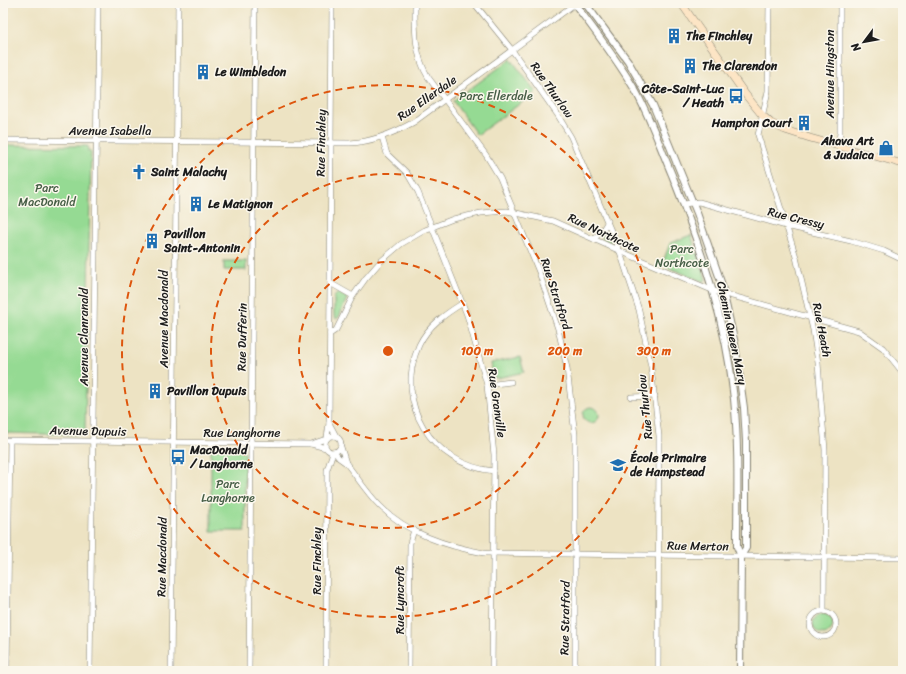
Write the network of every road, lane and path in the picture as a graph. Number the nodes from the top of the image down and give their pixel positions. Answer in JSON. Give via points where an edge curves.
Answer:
{"nodes":[{"id":1,"x":98,"y":3,"type":"edge"},
{"id":2,"x":178,"y":3,"type":"edge"},
{"id":3,"x":255,"y":3,"type":"edge"},
{"id":4,"x":332,"y":3,"type":"edge"},
{"id":5,"x":415,"y":3,"type":"edge"},
{"id":6,"x":474,"y":3,"type":"edge"},
{"id":7,"x":575,"y":3,"type":"edge"},
{"id":8,"x":585,"y":3,"type":"edge"},
{"id":9,"x":681,"y":3,"type":"edge"},
{"id":10,"x":769,"y":3,"type":"edge"},
{"id":11,"x":840,"y":3,"type":"edge"},
{"id":12,"x":512,"y":50,"type":"junction"},
{"id":13,"x":445,"y":99,"type":"junction"},
{"id":14,"x":762,"y":115,"type":"junction"},
{"id":15,"x":382,"y":137,"type":"junction"},
{"id":16,"x":3,"y":140,"type":"edge"},
{"id":17,"x":96,"y":141,"type":"junction"},
{"id":18,"x":177,"y":141,"type":"junction"},
{"id":19,"x":218,"y":142,"type":"joint"},
{"id":20,"x":254,"y":142,"type":"junction"},
{"id":21,"x":331,"y":143,"type":"junction"},
{"id":22,"x":838,"y":146,"type":"junction"},
{"id":23,"x":903,"y":164,"type":"edge"},
{"id":24,"x":693,"y":202,"type":"junction"},
{"id":25,"x":684,"y":204,"type":"junction"},
{"id":26,"x":515,"y":213,"type":"junction"},
{"id":27,"x":608,"y":221,"type":"junction"},
{"id":28,"x":432,"y":226,"type":"junction"},
{"id":29,"x":786,"y":226,"type":"junction"},
{"id":30,"x":594,"y":239,"type":"junction"},
{"id":31,"x":620,"y":252,"type":"junction"},
{"id":32,"x":903,"y":260,"type":"edge"},
{"id":33,"x":330,"y":283,"type":"junction"},
{"id":34,"x":714,"y":291,"type":"junction"},
{"id":35,"x":724,"y":294,"type":"junction"},
{"id":36,"x":353,"y":296,"type":"junction"},
{"id":37,"x":463,"y":303,"type":"junction"},
{"id":38,"x":810,"y":317,"type":"junction"},
{"id":39,"x":330,"y":334,"type":"junction"},
{"id":40,"x":903,"y":373,"type":"edge"},
{"id":41,"x":511,"y":382,"type":"dead end"},
{"id":42,"x":487,"y":385,"type":"junction"},
{"id":43,"x":655,"y":396,"type":"junction"},
{"id":44,"x":631,"y":397,"type":"dead end"},
{"id":45,"x":736,"y":417,"type":"junction"},
{"id":46,"x":745,"y":417,"type":"junction"},
{"id":47,"x":329,"y":423,"type":"junction"},
{"id":48,"x":336,"y":436,"type":"junction"},
{"id":49,"x":327,"y":438,"type":"junction"},
{"id":50,"x":3,"y":440,"type":"edge"},
{"id":51,"x":10,"y":441,"type":"junction"},
{"id":52,"x":93,"y":441,"type":"junction"},
{"id":53,"x":173,"y":443,"type":"junction"},
{"id":54,"x":251,"y":443,"type":"junction"},
{"id":55,"x":311,"y":444,"type":"junction"},
{"id":56,"x":341,"y":447,"type":"junction"},
{"id":57,"x":326,"y":448,"type":"junction"},
{"id":58,"x":334,"y":452,"type":"junction"},
{"id":59,"x":346,"y":463,"type":"junction"},
{"id":60,"x":494,"y":471,"type":"junction"},
{"id":61,"x":414,"y":530,"type":"junction"},
{"id":62,"x":493,"y":554,"type":"junction"},
{"id":63,"x":576,"y":555,"type":"junction"},
{"id":64,"x":658,"y":555,"type":"junction"},
{"id":65,"x":742,"y":556,"type":"junction"},
{"id":66,"x":824,"y":557,"type":"junction"},
{"id":67,"x":903,"y":558,"type":"edge"},
{"id":68,"x":824,"y":610,"type":"junction"},
{"id":69,"x":7,"y":671,"type":"edge"},
{"id":70,"x":90,"y":671,"type":"edge"},
{"id":71,"x":171,"y":671,"type":"edge"},
{"id":72,"x":249,"y":671,"type":"edge"},
{"id":73,"x":326,"y":671,"type":"edge"},
{"id":74,"x":409,"y":671,"type":"edge"},
{"id":75,"x":492,"y":671,"type":"edge"},
{"id":76,"x":575,"y":671,"type":"edge"},
{"id":77,"x":658,"y":671,"type":"edge"},
{"id":78,"x":740,"y":671,"type":"edge"}],
"edges":[{"from":1,"to":17,"type":"street","name":"Avenue Clanranald"},
{"from":2,"to":18,"type":"street","name":"Avenue Macdonald"},
{"from":3,"to":20,"type":"street","name":"Rue Dufferin"},
{"from":4,"to":21,"type":"street","name":"Rue Finchley"},
{"from":5,"to":13,"type":"street","name":"Rue Stratford","via":[[418,55],[425,72]]},
{"from":6,"to":12,"type":"street","name":"Rue Thurlow"},
{"from":7,"to":12,"type":"street","name":"Rue Ellerdale"},
{"from":7,"to":25,"type":"street","name":"Chemin Queen Mary","via":[[637,94]]},
{"from":8,"to":24,"type":"street","name":"Chemin Queen Mary","via":[[624,55],[646,91]]},
{"from":9,"to":14,"type":"main road"},
{"from":10,"to":14,"type":"street","name":"Rue Heath","via":[[768,91]]},
{"from":11,"to":22,"type":"street","name":"Avenue Hingston"},
{"from":12,"to":13,"type":"street","name":"Rue Ellerdale"},
{"from":12,"to":27,"type":"street","name":"Rue Thurlow","via":[[569,134]]},
{"from":13,"to":15,"type":"street","name":"Rue Ellerdale","via":[[414,122]]},
{"from":13,"to":26,"type":"street","name":"Rue Stratford","via":[[493,166]]},
{"from":14,"to":22,"type":"main road","via":[[785,130]]},
{"from":14,"to":29,"type":"street","name":"Rue Heath","via":[[758,138]]},
{"from":15,"to":21,"type":"street","name":"Rue Ellerdale","via":[[357,142]]},
{"from":15,"to":28,"type":"street","name":"Rue Granville","via":[[387,154],[414,182]]},
{"from":16,"to":17,"type":"street","name":"Avenue Isabella"},
{"from":17,"to":18,"type":"street","name":"Avenue Isabella"},
{"from":17,"to":52,"type":"street","name":"Avenue Clanranald"},
{"from":18,"to":19,"type":"street","name":"Avenue Isabella"},
{"from":18,"to":53,"type":"street","name":"Avenue Macdonald"},
{"from":19,"to":20,"type":"street","name":"Rue Ellerdale"},
{"from":20,"to":21,"type":"street","name":"Rue Ellerdale"},
{"from":20,"to":54,"type":"street","name":"Rue Dufferin"},
{"from":21,"to":33,"type":"street","name":"Rue Finchley"},
{"from":22,"to":23,"type":"main road"},
{"from":24,"to":25,"type":"street","name":"Rue Cressy"},
{"from":24,"to":29,"type":"street","name":"Rue Cressy"},
{"from":24,"to":35,"type":"street","name":"Chemin Queen Mary"},
{"from":25,"to":34,"type":"street","name":"Chemin Queen Mary"},
{"from":26,"to":28,"type":"street","name":"Rue Northcote","via":[[507,211],[470,215]]},
{"from":26,"to":30,"type":"street","name":"Rue Northcote","via":[[553,221]]},
{"from":26,"to":63,"type":"street","name":"Rue Stratford","via":[[546,289],[567,368],[575,435]]},
{"from":27,"to":30,"type":"street"},
{"from":27,"to":31,"type":"street","name":"Rue Thurlow"},
{"from":28,"to":36,"type":"street","name":"Rue Northcote","via":[[386,256]]},
{"from":28,"to":37,"type":"street","name":"Rue Granville"},
{"from":29,"to":32,"type":"street","name":"Rue Cressy","via":[[864,245]]},
{"from":29,"to":38,"type":"street","name":"Rue Heath"},
{"from":30,"to":31,"type":"street","name":"Rue Northcote"},
{"from":31,"to":34,"type":"street","name":"Rue Northcote"},
{"from":31,"to":43,"type":"street","name":"Rue Thurlow","via":[[641,317]]},
{"from":33,"to":36,"type":"street"},
{"from":33,"to":39,"type":"street","name":"Rue Finchley"},
{"from":34,"to":35,"type":"street","name":"Rue Northcote"},
{"from":34,"to":45,"type":"street","name":"Chemin Queen Mary","via":[[729,358]]},
{"from":35,"to":38,"type":"street","name":"Rue Northcote"},
{"from":35,"to":46,"type":"street","name":"Chemin Queen Mary","via":[[736,350]]},
{"from":36,"to":39,"type":"street","name":"Rue Northcote","via":[[336,330]]},
{"from":37,"to":42,"type":"street","name":"Rue Granville"},
{"from":37,"to":60,"type":"street","via":[[437,321],[420,345],[412,372],[413,399],[423,427],[439,448],[467,466]]},
{"from":38,"to":40,"type":"street","name":"Rue Northcote","via":[[849,327],[867,335],[891,356]]},
{"from":38,"to":66,"type":"street","name":"Rue Heath","via":[[823,416]]},
{"from":39,"to":47,"type":"street","name":"Rue Finchley"},
{"from":41,"to":42,"type":"street"},
{"from":42,"to":60,"type":"street","name":"Rue Granville"},
{"from":43,"to":44,"type":"street"},
{"from":43,"to":64,"type":"street","name":"Rue Thurlow","via":[[659,446]]},
{"from":45,"to":46,"type":"street"},
{"from":45,"to":65,"type":"street","name":"Chemin Queen Mary","via":[[737,547]]},
{"from":46,"to":65,"type":"street","name":"Chemin Queen Mary","via":[[746,548]]},
{"from":47,"to":48,"type":"street","name":"Rue Finchley"},
{"from":47,"to":49,"type":"street","name":"Rue Finchley"},
{"from":48,"to":49,"type":"street"},
{"from":48,"to":56,"type":"street","via":[[340,439]]},
{"from":49,"to":55,"type":"street","name":"Rue Langhorne"},
{"from":49,"to":57,"type":"street"},
{"from":50,"to":51,"type":"street","name":"Avenue Dupuis"},
{"from":51,"to":52,"type":"street","name":"Avenue Dupuis"},
{"from":51,"to":69,"type":"street"},
{"from":52,"to":53,"type":"street","name":"Avenue Dupuis"},
{"from":52,"to":70,"type":"street","name":"Avenue Clanranald"},
{"from":53,"to":54,"type":"street","name":"Rue Langhorne"},
{"from":53,"to":71,"type":"street","name":"Rue Macdonald"},
{"from":54,"to":55,"type":"street","name":"Rue Langhorne"},
{"from":54,"to":72,"type":"street","name":"Rue Dufferin"},
{"from":55,"to":57,"type":"street","name":"Rue Langhorne"},
{"from":56,"to":58,"type":"street"},
{"from":56,"to":59,"type":"street"},
{"from":57,"to":58,"type":"street"},
{"from":58,"to":59,"type":"street"},
{"from":58,"to":73,"type":"street","name":"Rue Finchley","via":[[327,470]]},
{"from":59,"to":61,"type":"street","name":"Rue Merton","via":[[379,505]]},
{"from":60,"to":62,"type":"street","name":"Rue Granville"},
{"from":61,"to":62,"type":"street","name":"Rue Merton","via":[[452,548]]},
{"from":61,"to":74,"type":"street","name":"Rue Lyncroft","via":[[410,543]]},
{"from":62,"to":63,"type":"street","name":"Rue Merton"},
{"from":62,"to":75,"type":"street","name":"Rue Granville"},
{"from":63,"to":64,"type":"street","name":"Rue Merton"},
{"from":63,"to":76,"type":"street","name":"Rue Stratford"},
{"from":64,"to":65,"type":"street","name":"Rue Merton"},
{"from":64,"to":77,"type":"street","name":"Rue Thurlow"},
{"from":65,"to":66,"type":"street","name":"Rue Merton"},
{"from":65,"to":78,"type":"street","name":"Chemin Queen Mary"},
{"from":66,"to":67,"type":"street","name":"Rue Merton"},
{"from":66,"to":68,"type":"street","name":"Rue Heath"},
{"from":68,"to":68,"type":"street","via":[[819,610],[812,616],[810,624],[816,635],[825,637],[833,634],[837,626],[832,613]]}]}
